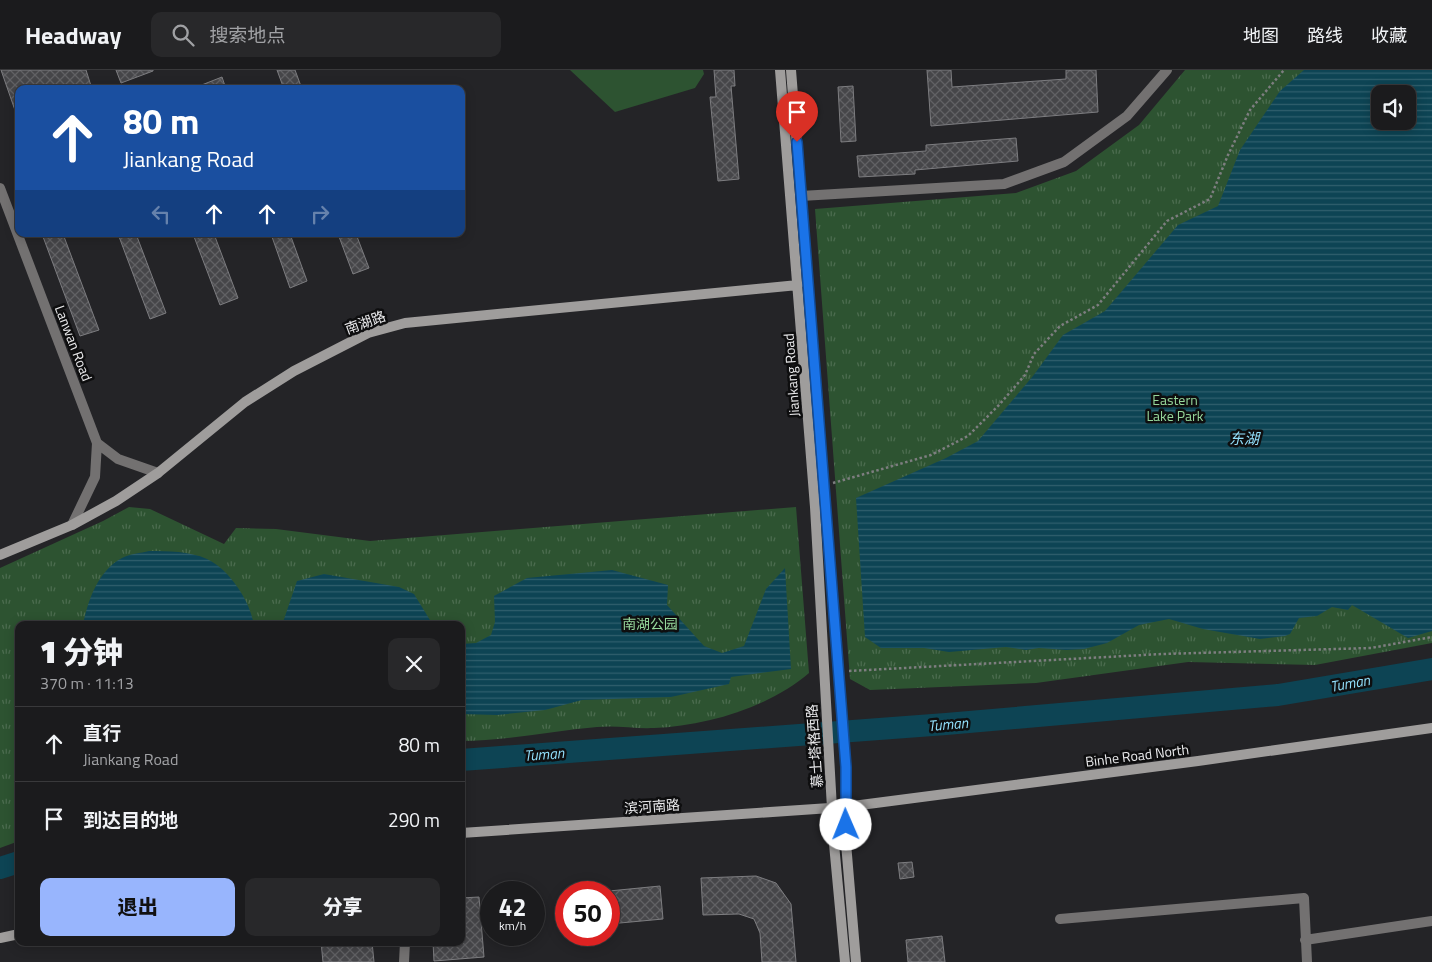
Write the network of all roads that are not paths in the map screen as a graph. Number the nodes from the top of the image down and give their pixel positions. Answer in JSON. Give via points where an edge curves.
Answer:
{"nodes":[{"id":1,"x":780,"y":70,"type":"edge"},
{"id":2,"x":791,"y":70,"type":"edge"},
{"id":3,"x":1166,"y":70,"type":"edge"},
{"id":4,"x":0,"y":188,"type":"edge"},
{"id":5,"x":801,"y":196,"type":"junction"},
{"id":6,"x":15,"y":227,"type":"edge"},
{"id":7,"x":19,"y":237,"type":"edge"},
{"id":8,"x":798,"y":285,"type":"junction"},
{"id":9,"x":97,"y":443,"type":"junction"},
{"id":10,"x":158,"y":473,"type":"junction"},
{"id":11,"x":72,"y":525,"type":"junction"},
{"id":12,"x":0,"y":555,"type":"edge"},
{"id":13,"x":837,"y":674,"type":"joint"},
{"id":14,"x":824,"y":678,"type":"joint"},
{"id":15,"x":1432,"y":728,"type":"edge"},
{"id":16,"x":845,"y":807,"type":"junction"},
{"id":17,"x":832,"y":808,"type":"junction"},
{"id":18,"x":465,"y":833,"type":"edge"},
{"id":19,"x":1060,"y":919,"type":"dead end"},
{"id":20,"x":1432,"y":921,"type":"edge"},
{"id":21,"x":15,"y":935,"type":"edge"},
{"id":22,"x":0,"y":938,"type":"edge"},
{"id":23,"x":1306,"y":940,"type":"junction"},
{"id":24,"x":405,"y":946,"type":"edge"},
{"id":25,"x":404,"y":962,"type":"edge"},
{"id":26,"x":845,"y":962,"type":"edge"},
{"id":27,"x":856,"y":962,"type":"edge"},
{"id":28,"x":1306,"y":962,"type":"edge"}],
"edges":[{"from":1,"to":8,"type":"main road","name":"Jiankang Road"},
{"from":2,"to":5,"type":"main road","name":"Jiankang Road"},
{"from":3,"to":5,"type":"street","via":[[1127,116],[1064,162],[1004,184]]},
{"from":4,"to":6,"type":"street","name":"Lanwan Road"},
{"from":5,"to":13,"type":"main road","name":"Jiankang Road"},
{"from":7,"to":9,"type":"street","name":"Lanwan Road"},
{"from":8,"to":10,"type":"main road","name":"南湖路","via":[[405,323],[368,333],[294,371],[245,402]]},
{"from":8,"to":14,"type":"main road","name":"Jiankang Road"},
{"from":9,"to":10,"type":"street","via":[[118,459]]},
{"from":9,"to":11,"type":"street","via":[[94,477]]},
{"from":10,"to":11,"type":"main road","name":"南湖路"},
{"from":11,"to":12,"type":"main road","name":"南湖路"},
{"from":13,"to":16,"type":"main road","name":"慕士塔格西路","via":[[846,767]]},
{"from":14,"to":17,"type":"main road","name":"慕士塔格西路"},
{"from":15,"to":16,"type":"main road","name":"Binhe Road North"},
{"from":16,"to":17,"type":"main road","name":"滨河南路"},
{"from":16,"to":27,"type":"main road","name":"慕士塔格西路"},
{"from":17,"to":18,"type":"main road","name":"滨河南路"},
{"from":17,"to":26,"type":"main road","name":"慕士塔格西路"},
{"from":19,"to":23,"type":"street","via":[[1304,898]]},
{"from":20,"to":23,"type":"street"},
{"from":21,"to":22,"type":"main road"},
{"from":23,"to":28,"type":"street"},
{"from":24,"to":25,"type":"street"}]}
